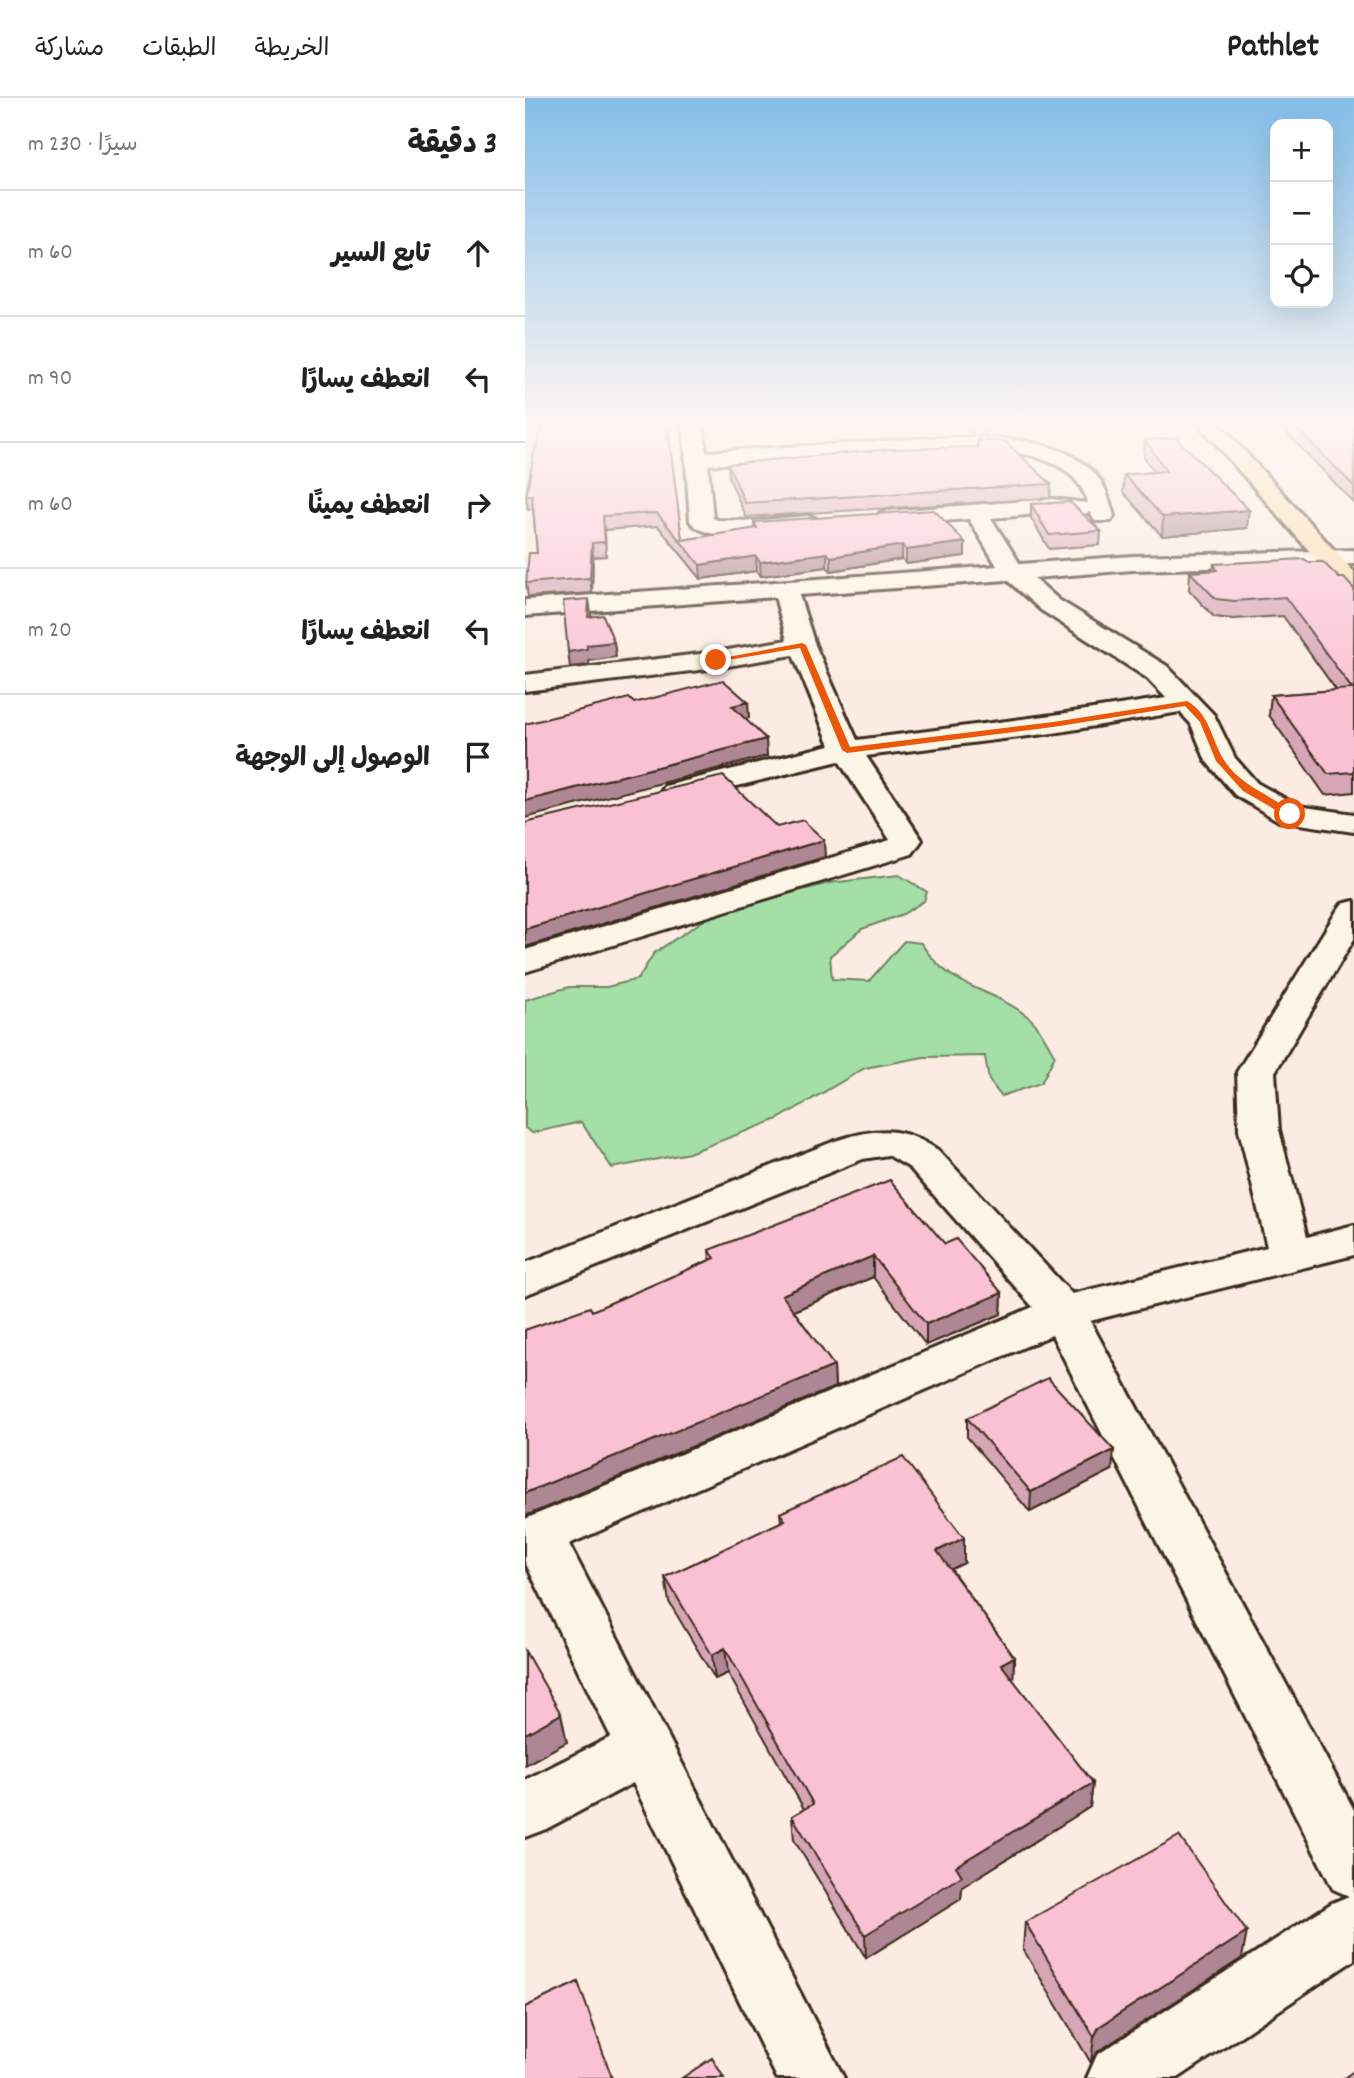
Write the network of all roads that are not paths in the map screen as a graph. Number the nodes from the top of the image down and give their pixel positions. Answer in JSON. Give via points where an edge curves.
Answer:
{"nodes":[{"id":1,"x":702,"y":513,"type":"edge"},
{"id":2,"x":957,"y":513,"type":"edge"},
{"id":3,"x":977,"y":513,"type":"edge"},
{"id":4,"x":1095,"y":513,"type":"edge"},
{"id":5,"x":1301,"y":513,"type":"edge"},
{"id":6,"x":1308,"y":513,"type":"edge"},
{"id":7,"x":1103,"y":516,"type":"joint"},
{"id":8,"x":869,"y":520,"type":"edge"},
{"id":9,"x":829,"y":522,"type":"edge"},
{"id":10,"x":1347,"y":558,"type":"edge"},
{"id":11,"x":1133,"y":563,"type":"junction"},
{"id":12,"x":1013,"y":572,"type":"junction"},
{"id":13,"x":1354,"y":587,"type":"edge"},
{"id":14,"x":785,"y":590,"type":"junction"},
{"id":15,"x":525,"y":608,"type":"edge"},
{"id":16,"x":802,"y":645,"type":"junction"},
{"id":17,"x":716,"y":660,"type":"junction"},
{"id":18,"x":525,"y":683,"type":"edge"},
{"id":19,"x":1187,"y":703,"type":"junction"},
{"id":20,"x":525,"y":705,"type":"edge"},
{"id":21,"x":847,"y":750,"type":"junction"},
{"id":22,"x":647,"y":799,"type":"edge"},
{"id":23,"x":1351,"y":832,"type":"edge"},
{"id":24,"x":1354,"y":911,"type":"edge"},
{"id":25,"x":525,"y":961,"type":"edge"},
{"id":26,"x":1354,"y":1240,"type":"edge"},
{"id":27,"x":1290,"y":1254,"type":"junction"},
{"id":28,"x":525,"y":1280,"type":"edge"},
{"id":29,"x":1063,"y":1312,"type":"junction"},
{"id":30,"x":532,"y":1538,"type":"edge"},
{"id":31,"x":645,"y":1748,"type":"junction"},
{"id":32,"x":525,"y":1810,"type":"edge"},
{"id":33,"x":1354,"y":1869,"type":"edge"},
{"id":34,"x":1354,"y":1924,"type":"edge"},
{"id":35,"x":811,"y":2078,"type":"edge"},
{"id":36,"x":1121,"y":2078,"type":"edge"}],
"edges":[{"from":1,"to":9,"type":"street","via":[[705,524],[727,528]]},
{"from":2,"to":8,"type":"street"},
{"from":3,"to":12,"type":"street"},
{"from":4,"to":7,"type":"street"},
{"from":5,"to":10,"type":"main road"},
{"from":6,"to":10,"type":"main road"},
{"from":7,"to":11,"type":"street"},
{"from":10,"to":11,"type":"street"},
{"from":10,"to":13,"type":"main road"},
{"from":11,"to":12,"type":"street"},
{"from":12,"to":14,"type":"street"},
{"from":12,"to":19,"type":"street","via":[[1050,605],[1157,672]]},
{"from":14,"to":15,"type":"street"},
{"from":14,"to":16,"type":"street"},
{"from":16,"to":17,"type":"street"},
{"from":16,"to":21,"type":"street"},
{"from":17,"to":18,"type":"street"},
{"from":17,"to":20,"type":"street"},
{"from":19,"to":21,"type":"street"},
{"from":19,"to":23,"type":"street","via":[[1204,721],[1221,761],[1246,789],[1290,814]]},
{"from":21,"to":22,"type":"street"},
{"from":21,"to":25,"type":"street","via":[[906,839],[901,846]]},
{"from":24,"to":27,"type":"street","via":[[1256,1072],[1259,1130]]},
{"from":26,"to":27,"type":"street"},
{"from":27,"to":29,"type":"street"},
{"from":28,"to":29,"type":"street","via":[[875,1141],[910,1148],[924,1160]]},
{"from":29,"to":30,"type":"street"},
{"from":29,"to":33,"type":"street"},
{"from":30,"to":31,"type":"street"},
{"from":31,"to":32,"type":"street"},
{"from":31,"to":35,"type":"street"},
{"from":34,"to":36,"type":"street"}]}
